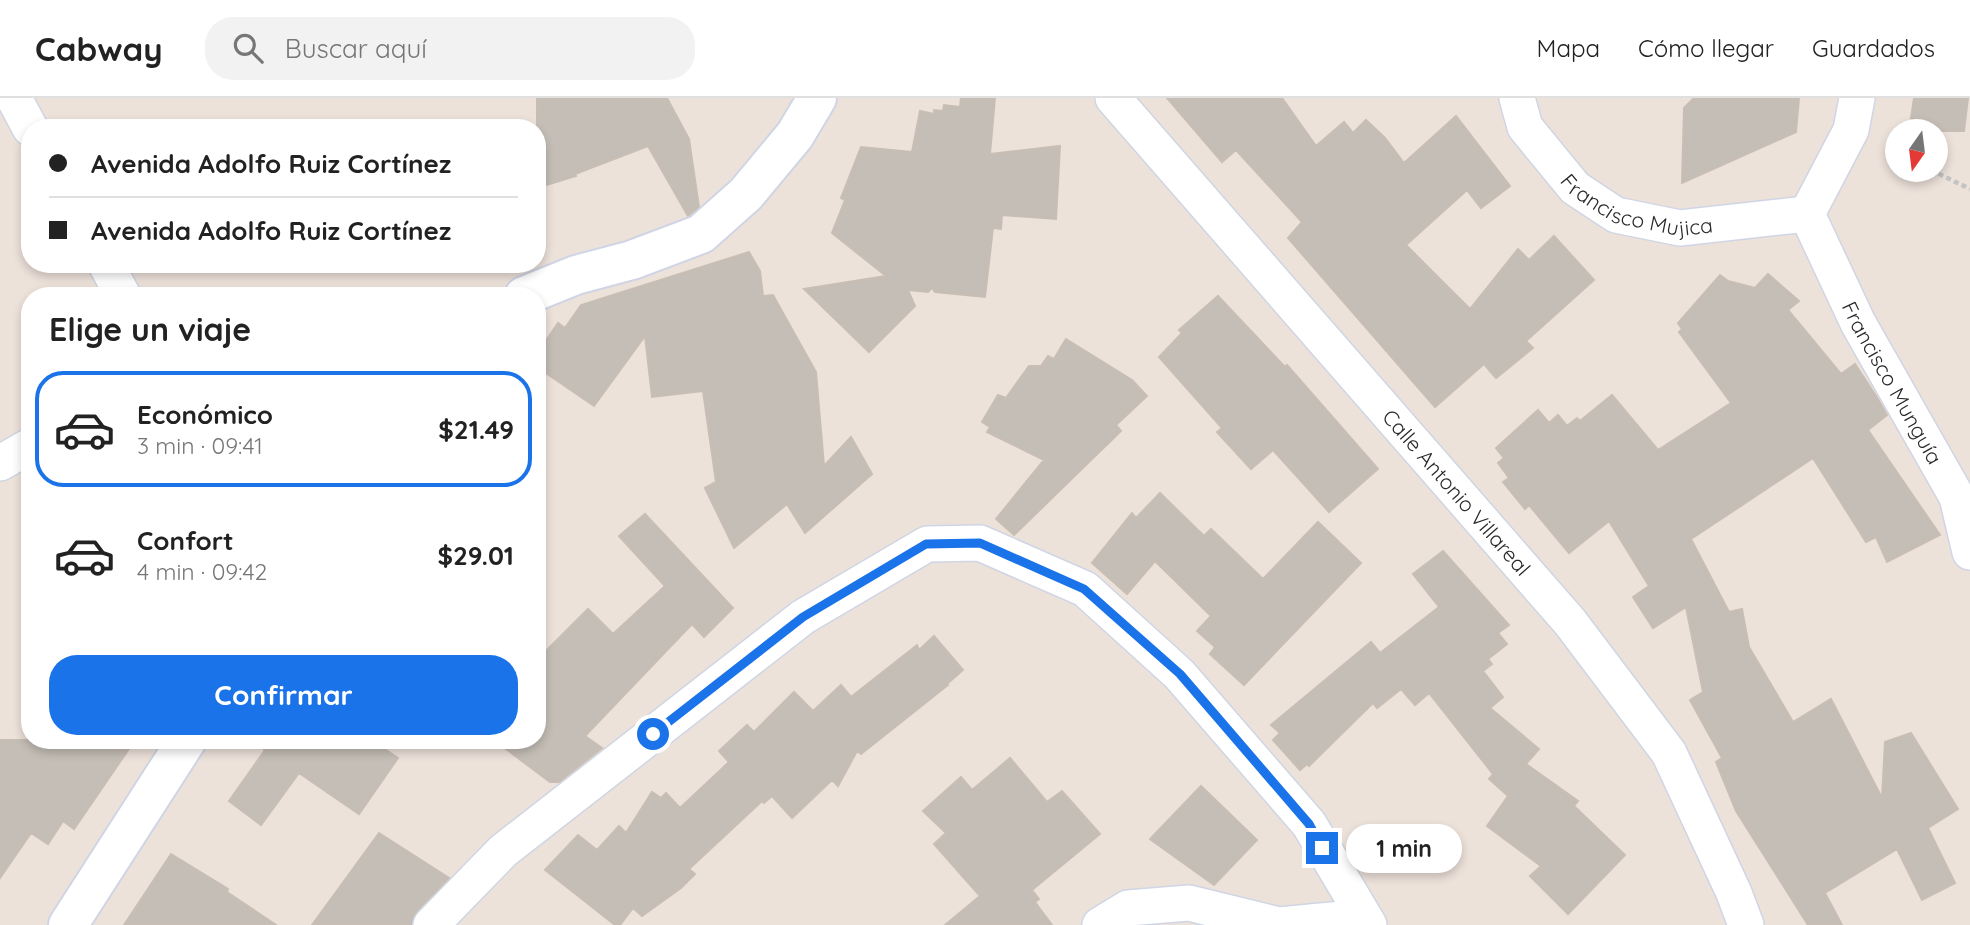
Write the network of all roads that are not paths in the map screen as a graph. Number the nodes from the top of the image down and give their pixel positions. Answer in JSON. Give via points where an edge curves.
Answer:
{"nodes":[{"id":1,"x":14,"y":98,"type":"edge"},
{"id":2,"x":817,"y":98,"type":"edge"},
{"id":3,"x":1113,"y":98,"type":"edge"},
{"id":4,"x":1517,"y":98,"type":"edge"},
{"id":5,"x":1857,"y":98,"type":"edge"},
{"id":6,"x":25,"y":119,"type":"edge"},
{"id":7,"x":1807,"y":214,"type":"junction"},
{"id":8,"x":546,"y":287,"type":"edge"},
{"id":9,"x":21,"y":451,"type":"edge"},
{"id":10,"x":0,"y":463,"type":"edge"},
{"id":11,"x":1970,"y":552,"type":"edge"},
{"id":12,"x":181,"y":749,"type":"edge"},
{"id":13,"x":1366,"y":921,"type":"edge"},
{"id":14,"x":68,"y":925,"type":"edge"},
{"id":15,"x":431,"y":925,"type":"edge"},
{"id":16,"x":1100,"y":925,"type":"edge"},
{"id":17,"x":1746,"y":925,"type":"edge"}],
"edges":[{"from":1,"to":6,"type":"street"},
{"from":2,"to":8,"type":"main road","via":[[795,135],[746,194],[701,234]]},
{"from":3,"to":17,"type":"street","name":"Calle Antonio Villareal","via":[[1570,622],[1669,753]]},
{"from":4,"to":7,"type":"street","name":"Francisco Mujica","via":[[1525,127],[1574,188],[1616,215],[1680,228]]},
{"from":5,"to":7,"type":"street","via":[[1851,130]]},
{"from":7,"to":11,"type":"street","name":"Francisco Munguía","via":[[1858,323],[1957,497]]},
{"from":9,"to":10,"type":"street"},
{"from":12,"to":14,"type":"main road"},
{"from":13,"to":15,"type":"street","via":[[1309,824],[1180,674],[1084,589],[980,543],[926,544],[803,617],[503,851]]},
{"from":13,"to":16,"type":"street","via":[[1279,925],[1189,903],[1128,908]]}]}
